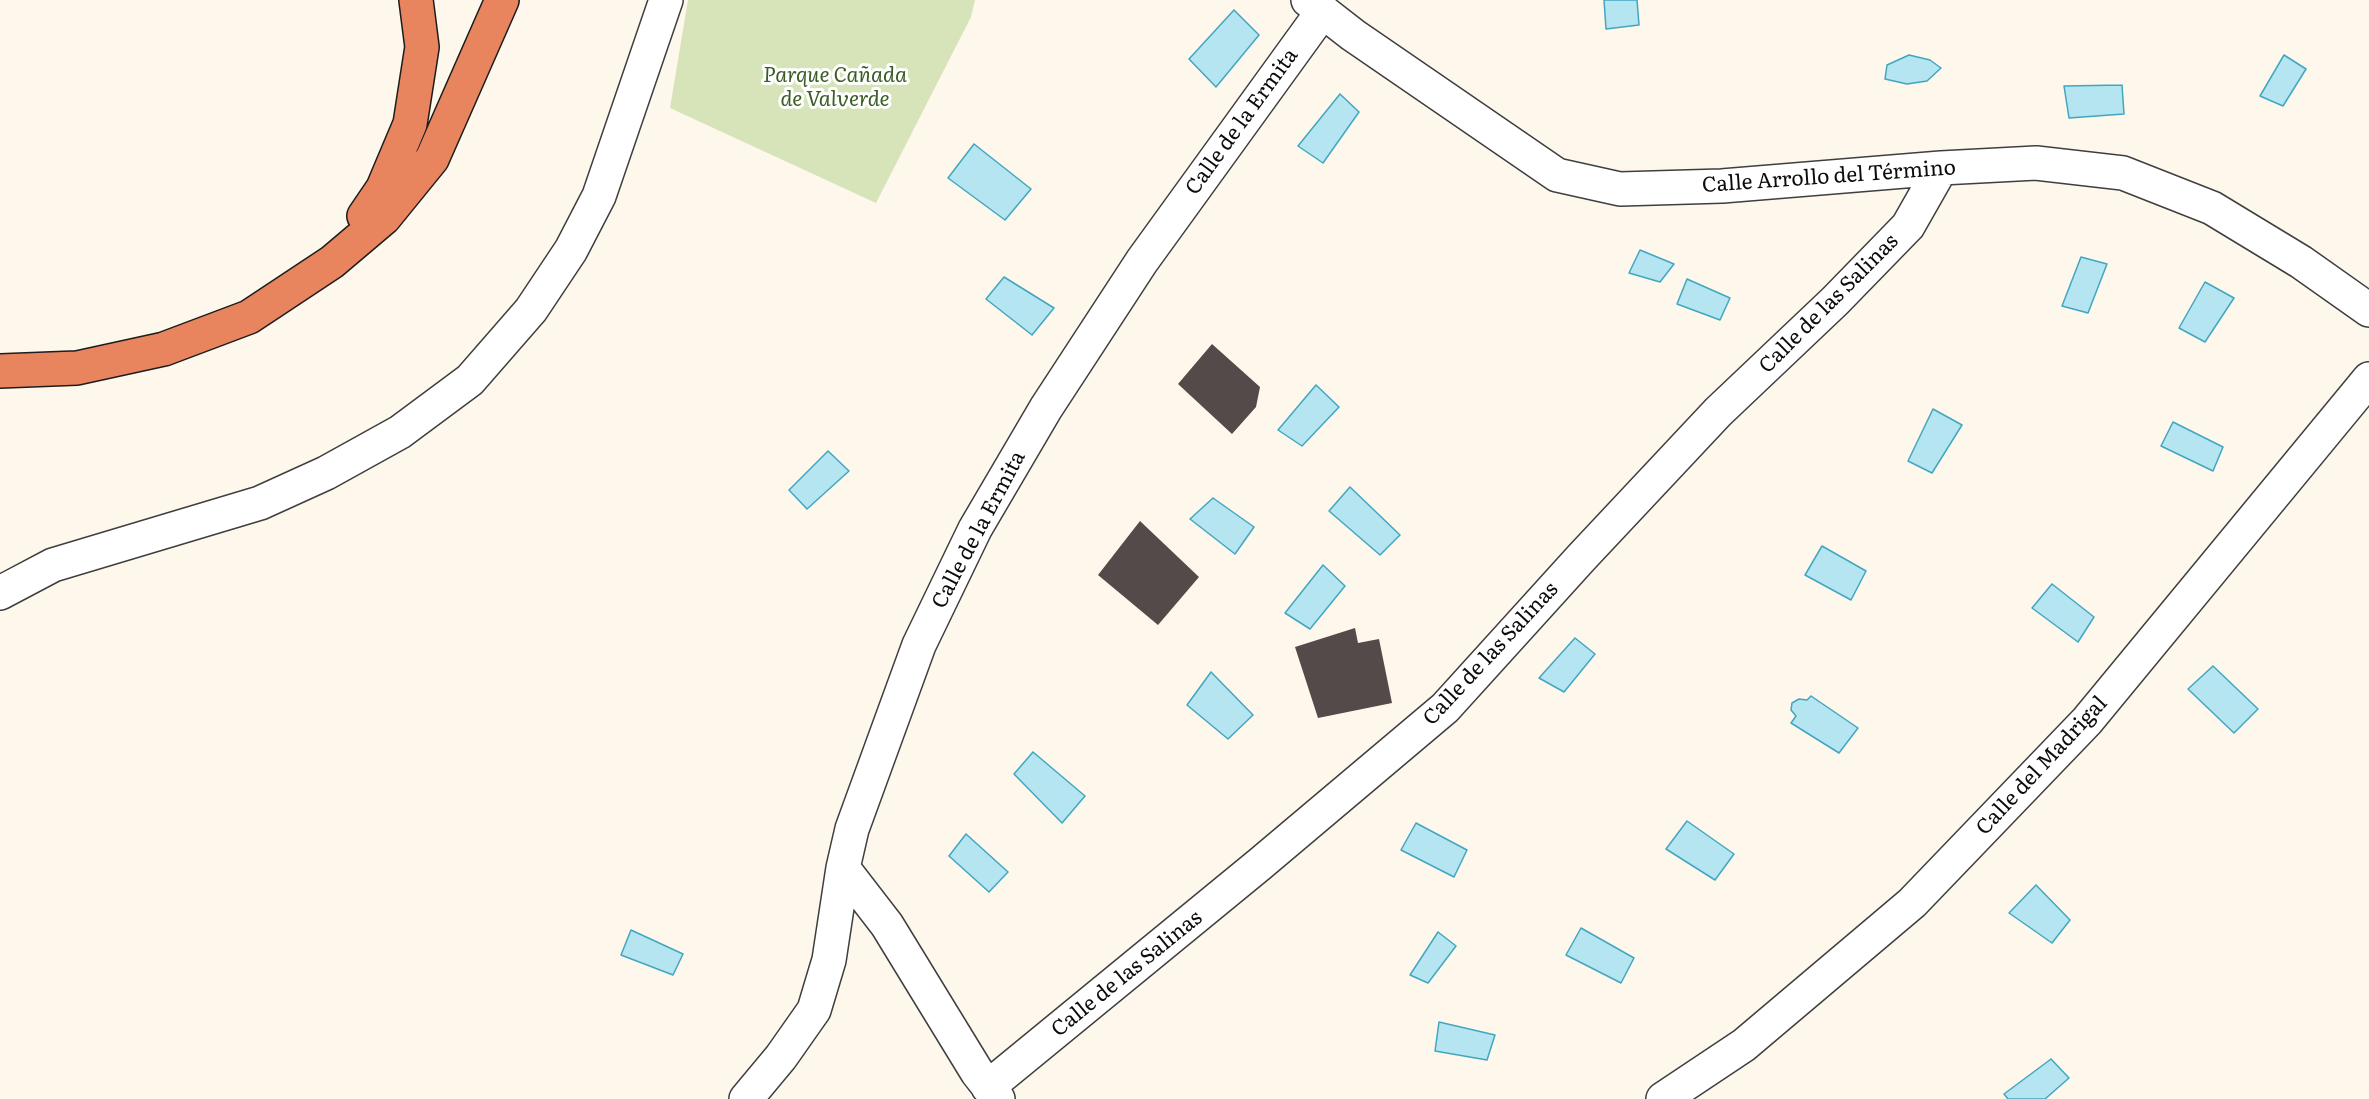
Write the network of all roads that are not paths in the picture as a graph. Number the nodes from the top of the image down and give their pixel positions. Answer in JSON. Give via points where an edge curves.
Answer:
{"nodes":[{"id":1,"x":416,"y":0,"type":"edge"},
{"id":2,"x":501,"y":0,"type":"edge"},
{"id":3,"x":666,"y":0,"type":"edge"},
{"id":4,"x":1315,"y":6,"type":"edge"},
{"id":5,"x":1941,"y":168,"type":"junction"},
{"id":6,"x":332,"y":262,"type":"junction"},
{"id":7,"x":2369,"y":310,"type":"edge"},
{"id":8,"x":0,"y":371,"type":"edge"},
{"id":9,"x":2369,"y":379,"type":"edge"},
{"id":10,"x":53,"y":565,"type":"junction"},
{"id":11,"x":0,"y":567,"type":"edge"},
{"id":12,"x":0,"y":593,"type":"edge"},
{"id":13,"x":843,"y":868,"type":"junction"},
{"id":14,"x":993,"y":1093,"type":"edge"},
{"id":15,"x":746,"y":1099,"type":"edge"},
{"id":16,"x":1664,"y":1099,"type":"edge"}],
"edges":[{"from":1,"to":6,"type":"highway","via":[[422,47],[410,124],[382,188]]},
{"from":2,"to":6,"type":"highway","via":[[432,159],[384,218]]},
{"from":3,"to":10,"type":"street","via":[[599,196],[571,250],[531,310],[470,380],[400,432],[326,473],[260,502]]},
{"from":4,"to":5,"type":"street","name":"Calle Arrollo del Término","via":[[1557,175],[1620,189],[1722,186]]},
{"from":4,"to":13,"type":"street","name":"Calle de la Ermita","via":[[1046,408],[975,529],[919,645],[875,761]]},
{"from":5,"to":7,"type":"street","name":"Calle Arrollo del Término","via":[[2036,163],[2123,173],[2212,208],[2301,262]]},
{"from":5,"to":14,"type":"street","name":"Calle de las Salinas","via":[[1908,226],[1718,412],[1445,708]]},
{"from":6,"to":8,"type":"highway","via":[[249,317],[164,350],[77,368]]},
{"from":9,"to":16,"type":"street","name":"Calle del Madrigal","via":[[2087,721],[1912,903],[1743,1045]]},
{"from":10,"to":11,"type":"street"},
{"from":10,"to":12,"type":"street"},
{"from":13,"to":14,"type":"street","via":[[887,926]]},
{"from":13,"to":15,"type":"street","name":"Calle de la Ermita","via":[[829,960],[814,1011]]}]}
